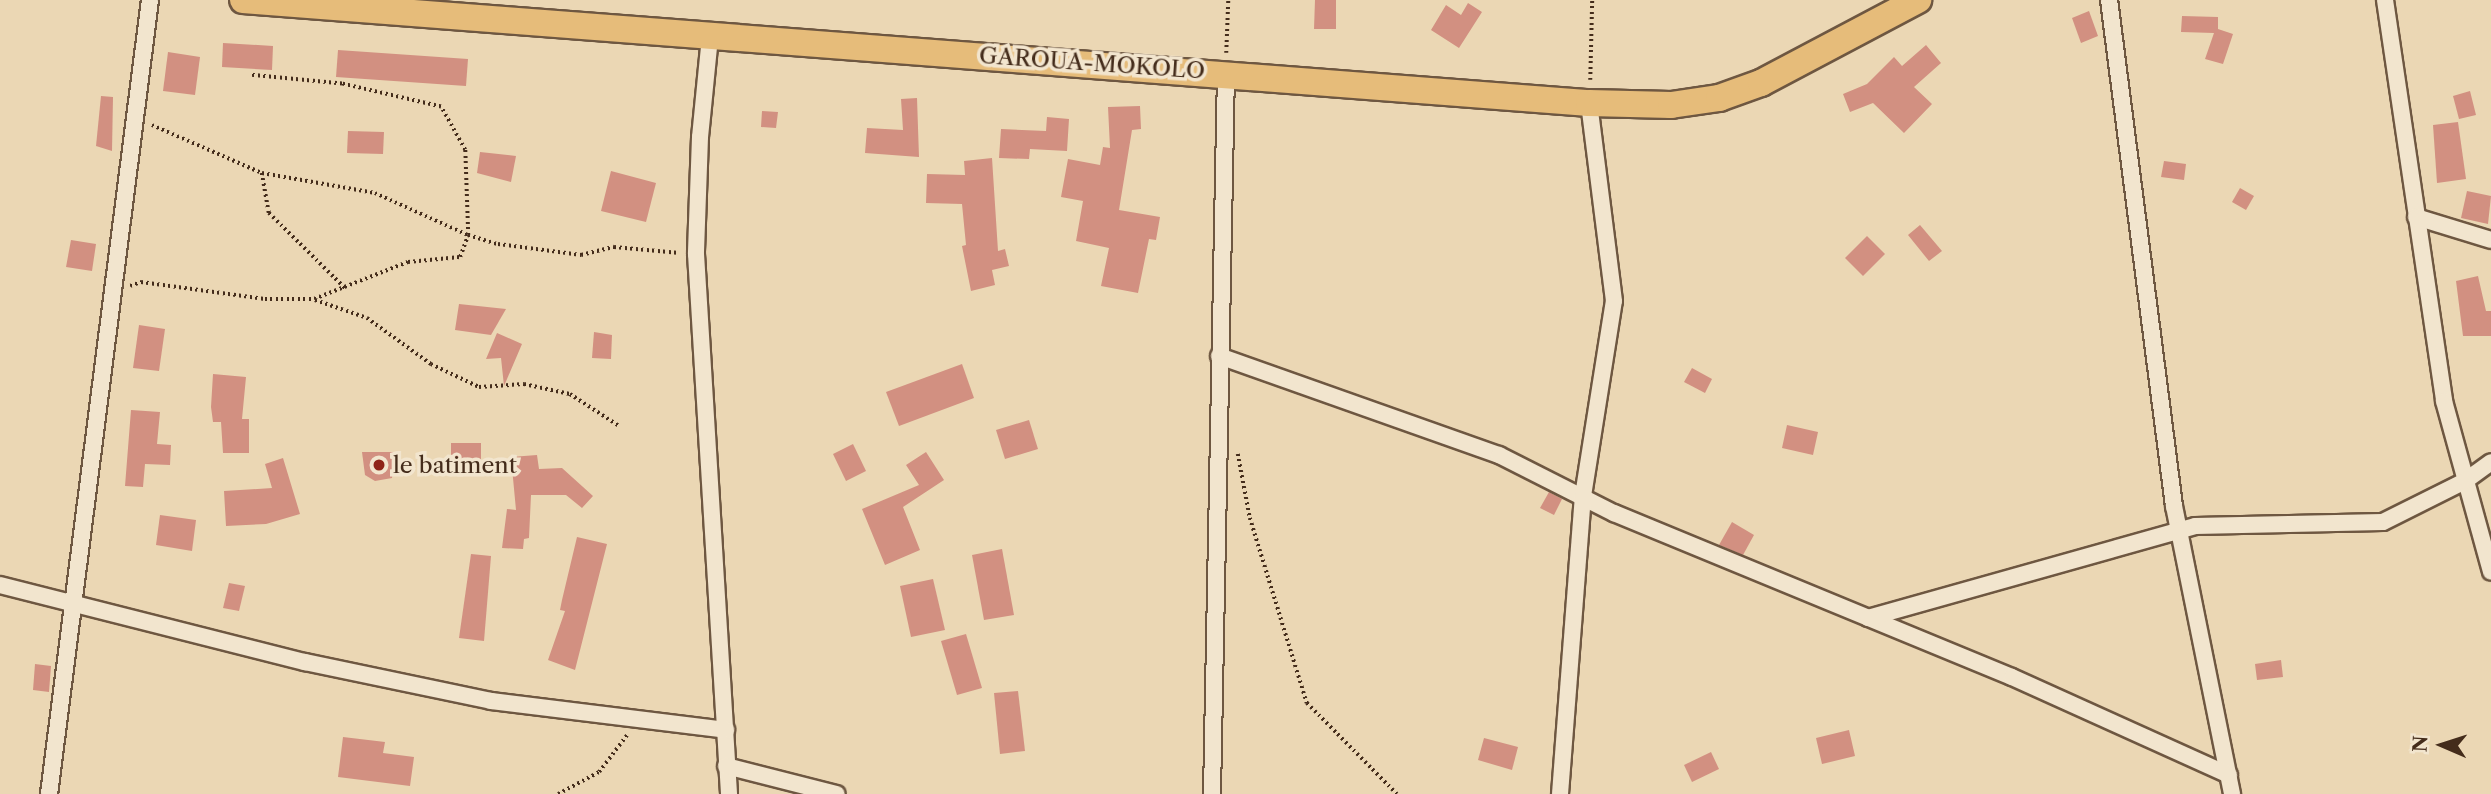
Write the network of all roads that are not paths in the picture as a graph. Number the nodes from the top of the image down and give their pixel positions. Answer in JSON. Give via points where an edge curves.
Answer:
{"nodes":[{"id":1,"x":150,"y":0,"type":"edge"},
{"id":2,"x":243,"y":0,"type":"edge"},
{"id":3,"x":1918,"y":0,"type":"edge"},
{"id":4,"x":2109,"y":0,"type":"edge"},
{"id":5,"x":2385,"y":0,"type":"edge"},
{"id":6,"x":710,"y":37,"type":"junction"},
{"id":7,"x":1226,"y":72,"type":"junction"},
{"id":8,"x":1589,"y":103,"type":"junction"},
{"id":9,"x":2416,"y":218,"type":"junction"},
{"id":10,"x":2491,"y":240,"type":"edge"},
{"id":11,"x":1219,"y":356,"type":"junction"},
{"id":12,"x":2491,"y":463,"type":"edge"},
{"id":13,"x":2465,"y":481,"type":"junction"},
{"id":14,"x":1583,"y":496,"type":"junction"},
{"id":15,"x":2178,"y":531,"type":"junction"},
{"id":16,"x":2491,"y":572,"type":"edge"},
{"id":17,"x":0,"y":585,"type":"edge"},
{"id":18,"x":72,"y":603,"type":"junction"},
{"id":19,"x":1867,"y":618,"type":"junction"},
{"id":20,"x":726,"y":730,"type":"junction"},
{"id":21,"x":726,"y":766,"type":"junction"},
{"id":22,"x":2229,"y":775,"type":"junction"},
{"id":23,"x":49,"y":794,"type":"edge"},
{"id":24,"x":729,"y":794,"type":"edge"},
{"id":25,"x":837,"y":794,"type":"edge"},
{"id":26,"x":1212,"y":794,"type":"edge"},
{"id":27,"x":1560,"y":794,"type":"edge"},
{"id":28,"x":2232,"y":794,"type":"edge"}],
"edges":[{"from":1,"to":18,"type":"street"},
{"from":2,"to":6,"type":"main road","name":"GAROUA-MOKOLO"},
{"from":3,"to":8,"type":"main road","name":"GAROUA-MOKOLO","via":[[1761,83],[1719,98],[1671,105]]},
{"from":4,"to":15,"type":"street"},
{"from":5,"to":9,"type":"street"},
{"from":6,"to":7,"type":"main road","name":"GAROUA-MOKOLO"},
{"from":6,"to":20,"type":"street","via":[[700,137],[696,254]]},
{"from":7,"to":8,"type":"main road","name":"GAROUA-MOKOLO"},
{"from":7,"to":11,"type":"street"},
{"from":8,"to":14,"type":"street","via":[[1614,302]]},
{"from":9,"to":10,"type":"street"},
{"from":9,"to":13,"type":"street","via":[[2444,401]]},
{"from":11,"to":14,"type":"street","via":[[1499,455]]},
{"from":11,"to":26,"type":"street"},
{"from":12,"to":13,"type":"street"},
{"from":13,"to":15,"type":"street","via":[[2383,522],[2308,527],[2213,525]]},
{"from":13,"to":16,"type":"street"},
{"from":14,"to":19,"type":"street"},
{"from":14,"to":27,"type":"street"},
{"from":15,"to":19,"type":"street"},
{"from":15,"to":22,"type":"street"},
{"from":17,"to":18,"type":"street"},
{"from":18,"to":20,"type":"street","via":[[305,662],[491,701]]},
{"from":18,"to":23,"type":"street"},
{"from":19,"to":22,"type":"street","via":[[2012,677]]},
{"from":20,"to":21,"type":"street"},
{"from":21,"to":24,"type":"street"},
{"from":21,"to":25,"type":"street"},
{"from":22,"to":28,"type":"street"}]}
